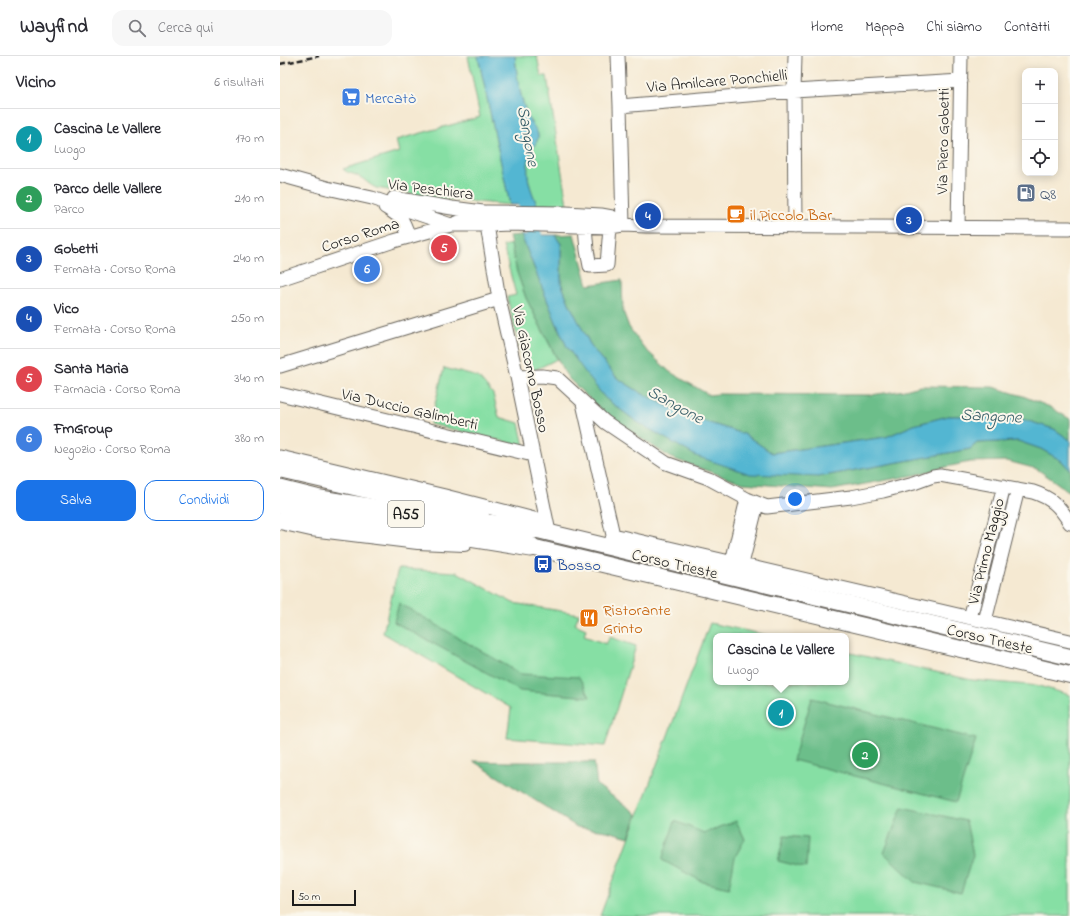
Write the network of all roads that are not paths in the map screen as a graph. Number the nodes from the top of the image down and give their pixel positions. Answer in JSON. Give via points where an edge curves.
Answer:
{"nodes":[{"id":1,"x":618,"y":56,"type":"edge"},
{"id":2,"x":795,"y":56,"type":"edge"},
{"id":3,"x":961,"y":56,"type":"edge"},
{"id":4,"x":960,"y":81,"type":"junction"},
{"id":5,"x":794,"y":91,"type":"junction"},
{"id":6,"x":620,"y":106,"type":"junction"},
{"id":7,"x":280,"y":175,"type":"edge"},
{"id":8,"x":372,"y":198,"type":"junction"},
{"id":9,"x":486,"y":212,"type":"junction"},
{"id":10,"x":513,"y":216,"type":"junction"},
{"id":11,"x":451,"y":225,"type":"junction"},
{"id":12,"x":623,"y":225,"type":"junction"},
{"id":13,"x":486,"y":226,"type":"junction"},
{"id":14,"x":585,"y":226,"type":"junction"},
{"id":15,"x":610,"y":227,"type":"junction"},
{"id":16,"x":795,"y":227,"type":"junction"},
{"id":17,"x":958,"y":227,"type":"junction"},
{"id":18,"x":1070,"y":228,"type":"edge"},
{"id":19,"x":409,"y":237,"type":"junction"},
{"id":20,"x":280,"y":279,"type":"edge"},
{"id":21,"x":499,"y":299,"type":"junction"},
{"id":22,"x":280,"y":366,"type":"edge"},
{"id":23,"x":517,"y":377,"type":"junction"},
{"id":24,"x":280,"y":394,"type":"edge"},
{"id":25,"x":583,"y":403,"type":"junction"},
{"id":26,"x":533,"y":454,"type":"junction"},
{"id":27,"x":280,"y":457,"type":"edge"},
{"id":28,"x":280,"y":470,"type":"edge"},
{"id":29,"x":1004,"y":486,"type":"junction"},
{"id":30,"x":1018,"y":489,"type":"junction"},
{"id":31,"x":280,"y":490,"type":"edge"},
{"id":32,"x":752,"y":501,"type":"junction"},
{"id":33,"x":280,"y":504,"type":"edge"},
{"id":34,"x":280,"y":521,"type":"edge"},
{"id":35,"x":1070,"y":523,"type":"edge"},
{"id":36,"x":540,"y":532,"type":"junction"},
{"id":37,"x":612,"y":541,"type":"junction"},
{"id":38,"x":737,"y":563,"type":"junction"},
{"id":39,"x":970,"y":618,"type":"junction"},
{"id":40,"x":985,"y":621,"type":"junction"},
{"id":41,"x":1070,"y":641,"type":"edge"},
{"id":42,"x":1070,"y":657,"type":"edge"},
{"id":43,"x":1070,"y":675,"type":"edge"}],
"edges":[{"from":1,"to":6,"type":"street"},
{"from":2,"to":5,"type":"street"},
{"from":3,"to":4,"type":"street","name":"Via Piero Gobetti"},
{"from":4,"to":5,"type":"street","name":"Via Amilcare Ponchielli"},
{"from":4,"to":17,"type":"street","name":"Via Piero Gobetti"},
{"from":5,"to":6,"type":"street","name":"Via Amilcare Ponchielli"},
{"from":5,"to":16,"type":"street"},
{"from":6,"to":12,"type":"street"},
{"from":7,"to":8,"type":"street","name":"Via Peschiera"},
{"from":8,"to":9,"type":"street","name":"Via Peschiera","via":[[397,198]]},
{"from":8,"to":11,"type":"street","name":"Via Peschiera"},
{"from":8,"to":19,"type":"street","name":"Via Peschiera","via":[[402,219]]},
{"from":9,"to":10,"type":"street","name":"Corso Roma"},
{"from":9,"to":11,"type":"street","name":"Corso Roma"},
{"from":9,"to":13,"type":"street","name":"Via Giacomo Bosso"},
{"from":10,"to":12,"type":"street","name":"Corso Roma","via":[[566,213],[601,215],[612,217]]},
{"from":10,"to":13,"type":"street","via":[[492,218]]},
{"from":10,"to":14,"type":"street","name":"Corso Roma","via":[[556,226]]},
{"from":11,"to":13,"type":"street","name":"Corso Roma"},
{"from":11,"to":19,"type":"street","name":"Corso Roma"},
{"from":12,"to":15,"type":"street","name":"Corso Roma"},
{"from":12,"to":16,"type":"street","name":"Corso Roma"},
{"from":13,"to":21,"type":"street","name":"Via Giacomo Bosso"},
{"from":14,"to":15,"type":"street","name":"Corso Roma"},
{"from":14,"to":15,"type":"street","via":[[590,266],[607,265]]},
{"from":16,"to":17,"type":"street","name":"Corso Roma"},
{"from":17,"to":18,"type":"street","name":"Corso Roma"},
{"from":19,"to":20,"type":"street","name":"Corso Roma"},
{"from":21,"to":22,"type":"street"},
{"from":21,"to":23,"type":"street","name":"Via Giacomo Bosso"},
{"from":23,"to":25,"type":"street","via":[[557,378]]},
{"from":23,"to":26,"type":"street","name":"Via Giacomo Bosso"},
{"from":24,"to":26,"type":"street","name":"Via Duccio Galimberti"},
{"from":25,"to":32,"type":"street","via":[[604,422],[666,463],[708,478]]},
{"from":25,"to":37,"type":"street"},
{"from":26,"to":36,"type":"street","name":"Via Giacomo Bosso"},
{"from":27,"to":36,"type":"street","via":[[445,496]]},
{"from":28,"to":36,"type":"main road","name":"Corso Trieste"},
{"from":29,"to":30,"type":"street"},
{"from":29,"to":32,"type":"street","via":[[940,475],[914,484],[852,497],[767,507]]},
{"from":29,"to":39,"type":"street","name":"Via Primo Maggio"},
{"from":30,"to":35,"type":"street","via":[[1045,496],[1057,505]]},
{"from":30,"to":40,"type":"street","name":"Via Primo Maggio"},
{"from":31,"to":36,"type":"highway","number":"A55","via":[[424,517]]},
{"from":32,"to":38,"type":"street"},
{"from":33,"to":36,"type":"highway","number":"A55","via":[[314,512]]},
{"from":34,"to":36,"type":"main road","name":"Corso Trieste","via":[[311,528],[418,541]]},
{"from":36,"to":37,"type":"main road","name":"Corso Trieste"},
{"from":36,"to":43,"type":"main road","name":"Corso Trieste"},
{"from":37,"to":38,"type":"street","name":"Corso Trieste"},
{"from":37,"to":42,"type":"main road","name":"Corso Trieste"},
{"from":38,"to":39,"type":"street","name":"Corso Trieste"},
{"from":39,"to":40,"type":"street","name":"Corso Trieste"},
{"from":40,"to":41,"type":"street","name":"Corso Trieste"}]}
